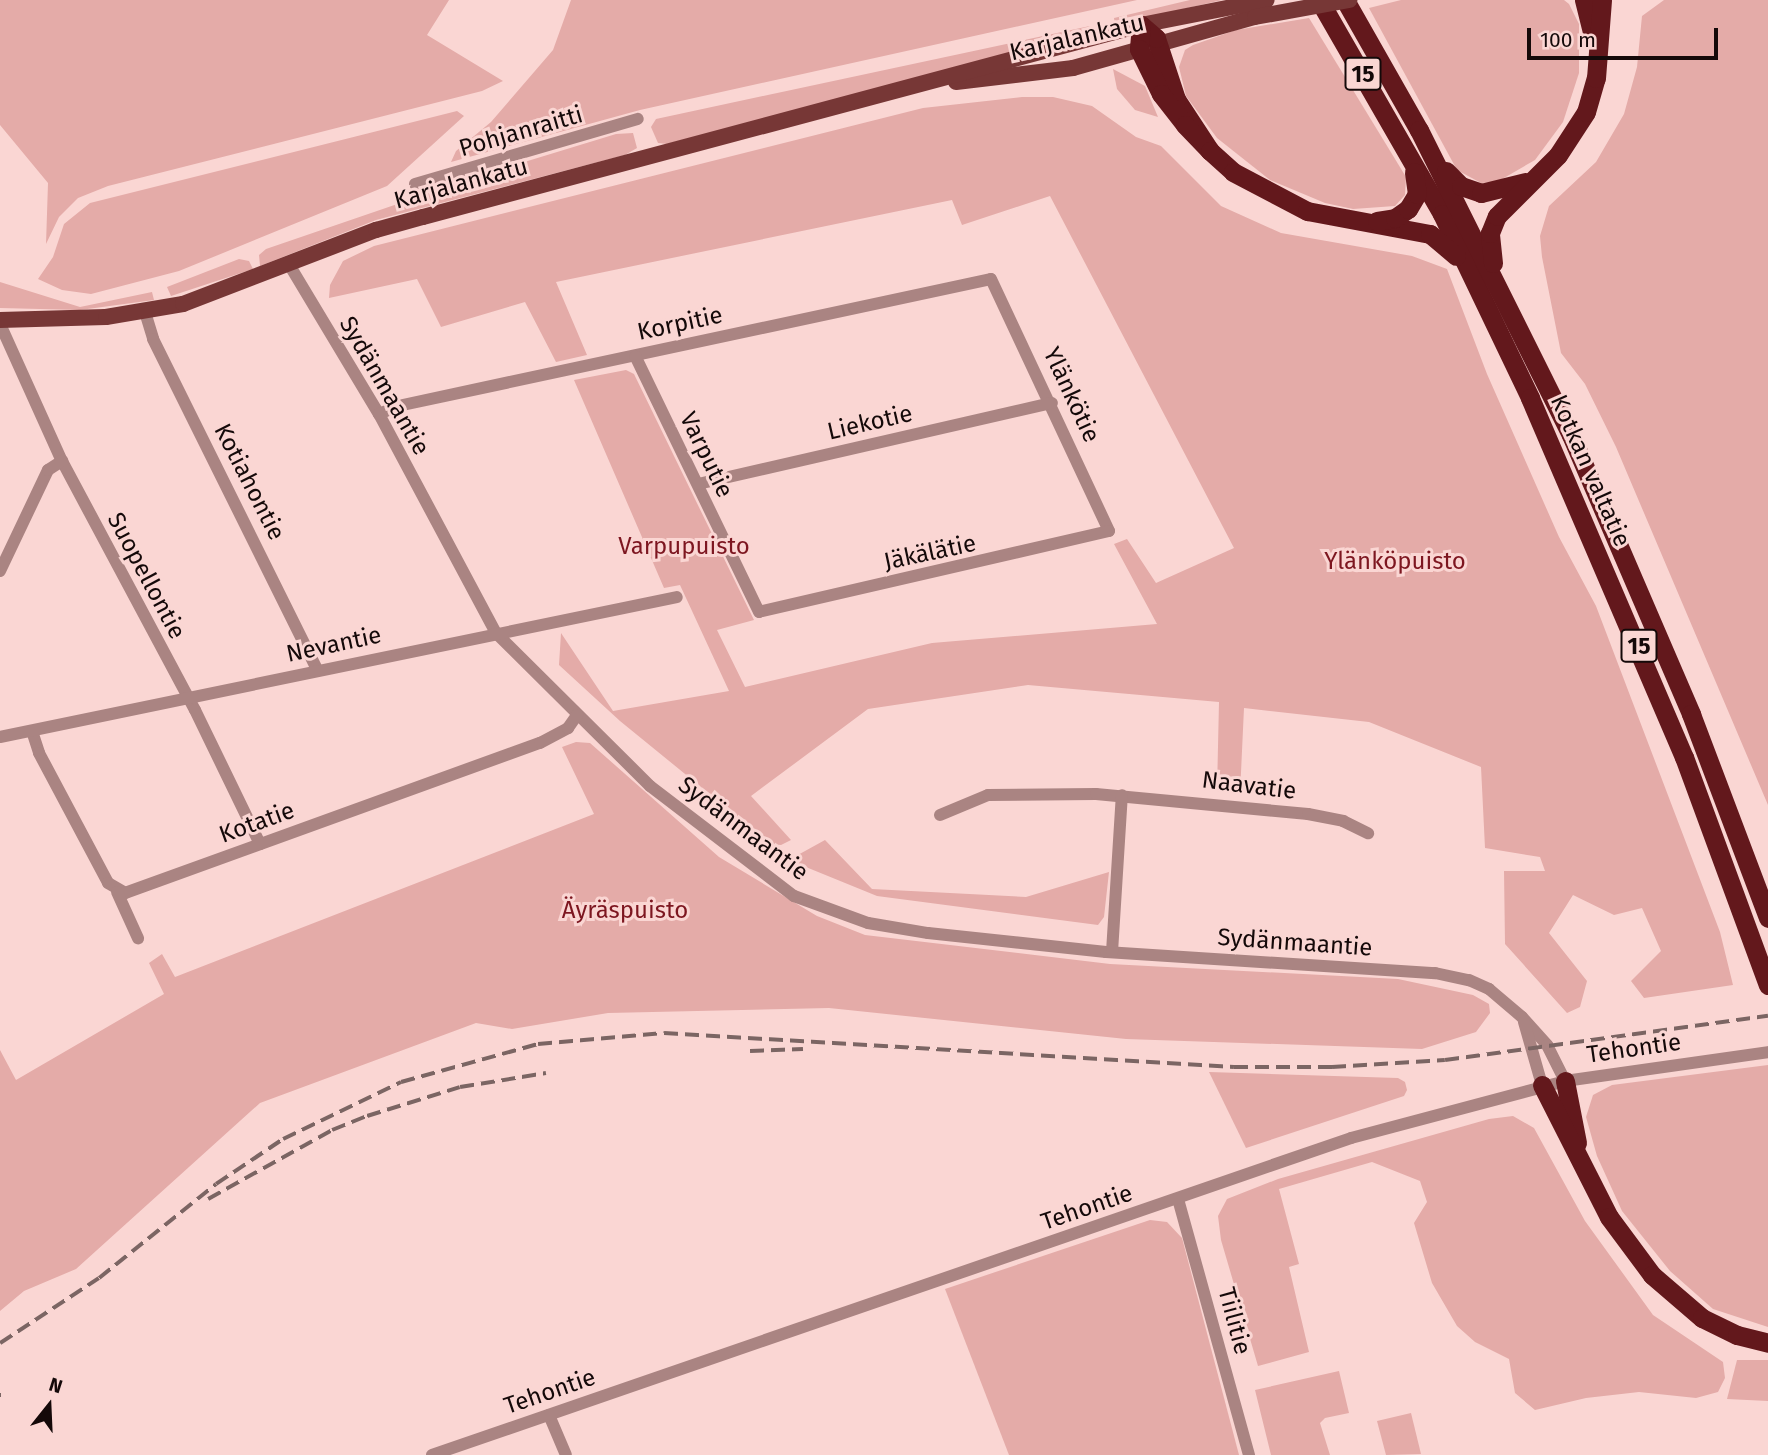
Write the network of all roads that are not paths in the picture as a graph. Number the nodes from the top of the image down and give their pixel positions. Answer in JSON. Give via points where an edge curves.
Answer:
{"nodes":[{"id":1,"x":1319,"y":0,"type":"edge"},
{"id":2,"x":1347,"y":0,"type":"edge"},
{"id":3,"x":1584,"y":0,"type":"edge"},
{"id":4,"x":1602,"y":0,"type":"edge"},
{"id":5,"x":1258,"y":7,"type":"edge"},
{"id":6,"x":1141,"y":25,"type":"junction"},
{"id":7,"x":1148,"y":47,"type":"junction"},
{"id":8,"x":1597,"y":62,"type":"junction"},
{"id":9,"x":936,"y":83,"type":"junction"},
{"id":10,"x":638,"y":119,"type":"dead end"},
{"id":11,"x":1419,"y":130,"type":"junction"},
{"id":12,"x":1405,"y":149,"type":"junction"},
{"id":13,"x":1529,"y":180,"type":"junction"},
{"id":14,"x":415,"y":184,"type":"dead end"},
{"id":15,"x":1362,"y":223,"type":"junction"},
{"id":16,"x":290,"y":266,"type":"junction"},
{"id":17,"x":991,"y":279,"type":"joint"},
{"id":18,"x":1502,"y":290,"type":"junction"},
{"id":19,"x":145,"y":312,"type":"junction"},
{"id":20,"x":1491,"y":315,"type":"junction"},
{"id":21,"x":0,"y":322,"type":"edge"},
{"id":22,"x":635,"y":356,"type":"junction"},
{"id":23,"x":1052,"y":403,"type":"junction"},
{"id":24,"x":379,"y":414,"type":"junction"},
{"id":25,"x":62,"y":461,"type":"junction"},
{"id":26,"x":698,"y":484,"type":"junction"},
{"id":27,"x":1109,"y":531,"type":"joint"},
{"id":28,"x":0,"y":571,"type":"edge"},
{"id":29,"x":677,"y":597,"type":"dead end"},
{"id":30,"x":759,"y":612,"type":"joint"},
{"id":31,"x":496,"y":633,"type":"junction"},
{"id":32,"x":317,"y":670,"type":"junction"},
{"id":33,"x":186,"y":698,"type":"junction"},
{"id":34,"x":577,"y":715,"type":"junction"},
{"id":35,"x":32,"y":731,"type":"junction"},
{"id":36,"x":0,"y":737,"type":"edge"},
{"id":37,"x":1122,"y":795,"type":"junction"},
{"id":38,"x":940,"y":815,"type":"dead end"},
{"id":39,"x":1368,"y":833,"type":"dead end"},
{"id":40,"x":260,"y":844,"type":"junction"},
{"id":41,"x":117,"y":892,"type":"junction"},
{"id":42,"x":1768,"y":918,"type":"edge"},
{"id":43,"x":138,"y":938,"type":"dead end"},
{"id":44,"x":1112,"y":952,"type":"junction"},
{"id":45,"x":1768,"y":985,"type":"edge"},
{"id":46,"x":1522,"y":1017,"type":"junction"},
{"id":47,"x":1768,"y":1052,"type":"edge"},
{"id":48,"x":1564,"y":1081,"type":"junction"},
{"id":49,"x":1542,"y":1085,"type":"junction"},
{"id":50,"x":1585,"y":1167,"type":"junction"},
{"id":51,"x":1178,"y":1199,"type":"junction"},
{"id":52,"x":1768,"y":1343,"type":"edge"},
{"id":53,"x":549,"y":1415,"type":"junction"},
{"id":54,"x":432,"y":1455,"type":"edge"},
{"id":55,"x":566,"y":1455,"type":"edge"},
{"id":56,"x":1249,"y":1455,"type":"edge"}],
"edges":[{"from":1,"to":12,"type":"highway","name":"Kotkan valtatie","number":"15"},
{"from":2,"to":5,"type":"main road","name":"Karjalankatu","bridge":true},
{"from":2,"to":11,"type":"highway","name":"Kotkan valtatie","number":"15"},
{"from":3,"to":8,"type":"highway"},
{"from":4,"to":8,"type":"highway"},
{"from":5,"to":6,"type":"main road","name":"Karjalankatu"},
{"from":5,"to":7,"type":"main road","name":"Karjalankatu"},
{"from":6,"to":7,"type":"highway","via":[[1152,32]]},
{"from":6,"to":9,"type":"main road","name":"Karjalankatu","via":[[983,66]]},
{"from":7,"to":9,"type":"main road","name":"Karjalankatu","via":[[1036,75]]},
{"from":7,"to":15,"type":"highway","via":[[1179,106],[1210,151],[1270,195],[1315,214]]},
{"from":8,"to":13,"type":"highway","via":[[1592,94],[1578,127],[1558,155]]},
{"from":9,"to":16,"type":"main road","name":"Karjalankatu","via":[[376,230]]},
{"from":10,"to":14,"type":"street","name":"Pohjanraitti"},
{"from":11,"to":13,"type":"highway","via":[[1461,186],[1494,193]]},
{"from":11,"to":18,"type":"highway","name":"Kotkan valtatie","number":"15"},
{"from":12,"to":15,"type":"highway","via":[[1418,186],[1413,202],[1395,218]]},
{"from":12,"to":20,"type":"highway","name":"Kotkan valtatie","number":"15"},
{"from":13,"to":18,"type":"highway","via":[[1497,216],[1490,233],[1490,255]]},
{"from":15,"to":20,"type":"highway","via":[[1417,230],[1440,239],[1455,254]]},
{"from":16,"to":19,"type":"main road","name":"Karjalankatu","via":[[223,292]]},
{"from":16,"to":24,"type":"street","name":"Sydänmaantie"},
{"from":17,"to":22,"type":"street","name":"Korpitie"},
{"from":17,"to":23,"type":"street","name":"Ylänkötie"},
{"from":18,"to":42,"type":"highway","name":"Kotkan valtatie","number":"15","via":[[1644,599]]},
{"from":19,"to":21,"type":"main road","name":"Karjalankatu"},
{"from":19,"to":32,"type":"street","name":"Kotiahontie","via":[[153,339]]},
{"from":20,"to":45,"type":"highway","name":"Kotkan valtatie","number":"15","via":[[1639,645]]},
{"from":21,"to":25,"type":"street","name":"Suopellontie"},
{"from":22,"to":24,"type":"street","name":"Korpitie"},
{"from":22,"to":26,"type":"street","name":"Varputie"},
{"from":23,"to":26,"type":"street","name":"Liekotie"},
{"from":23,"to":27,"type":"street","name":"Ylänkötie"},
{"from":24,"to":31,"type":"street","name":"Sydänmaantie"},
{"from":25,"to":28,"type":"street","via":[[48,470]]},
{"from":25,"to":33,"type":"street","name":"Suopellontie"},
{"from":26,"to":30,"type":"street","name":"Varputie"},
{"from":27,"to":30,"type":"street","name":"Jäkälätie"},
{"from":29,"to":31,"type":"street","name":"Nevantie"},
{"from":31,"to":32,"type":"street","name":"Nevantie"},
{"from":31,"to":34,"type":"street","name":"Sydänmaantie"},
{"from":32,"to":33,"type":"street","name":"Nevantie"},
{"from":33,"to":35,"type":"street","name":"Nevantie"},
{"from":33,"to":40,"type":"street","name":"Suopellontie"},
{"from":34,"to":40,"type":"street","name":"Kotatie","via":[[568,728],[540,743]]},
{"from":34,"to":44,"type":"street","name":"Sydänmaantie","via":[[650,786],[794,896],[868,923]]},
{"from":35,"to":36,"type":"street","name":"Nevantie"},
{"from":35,"to":41,"type":"street","via":[[39,754]]},
{"from":37,"to":38,"type":"street","name":"Naavatie","via":[[988,795]]},
{"from":37,"to":39,"type":"street","name":"Naavatie","via":[[1308,814],[1343,821]]},
{"from":37,"to":44,"type":"street"},
{"from":40,"to":41,"type":"street","name":"Kotatie","via":[[134,891]]},
{"from":41,"to":43,"type":"street"},
{"from":44,"to":46,"type":"street","name":"Sydänmaantie","via":[[1435,972],[1489,989]]},
{"from":46,"to":48,"type":"street","name":"Sydänmaantie","via":[[1547,1045]]},
{"from":46,"to":49,"type":"street"},
{"from":47,"to":48,"type":"street","name":"Tehontie"},
{"from":48,"to":49,"type":"street","name":"Tehontie"},
{"from":48,"to":50,"type":"highway"},
{"from":49,"to":50,"type":"highway"},
{"from":49,"to":51,"type":"street","name":"Tehontie","via":[[1351,1138]]},
{"from":50,"to":52,"type":"highway","via":[[1623,1238],[1668,1292],[1723,1329]]},
{"from":51,"to":53,"type":"street","name":"Tehontie"},
{"from":51,"to":56,"type":"street","name":"Tiilitie"},
{"from":53,"to":54,"type":"street","name":"Tehontie"},
{"from":53,"to":55,"type":"street"}]}
